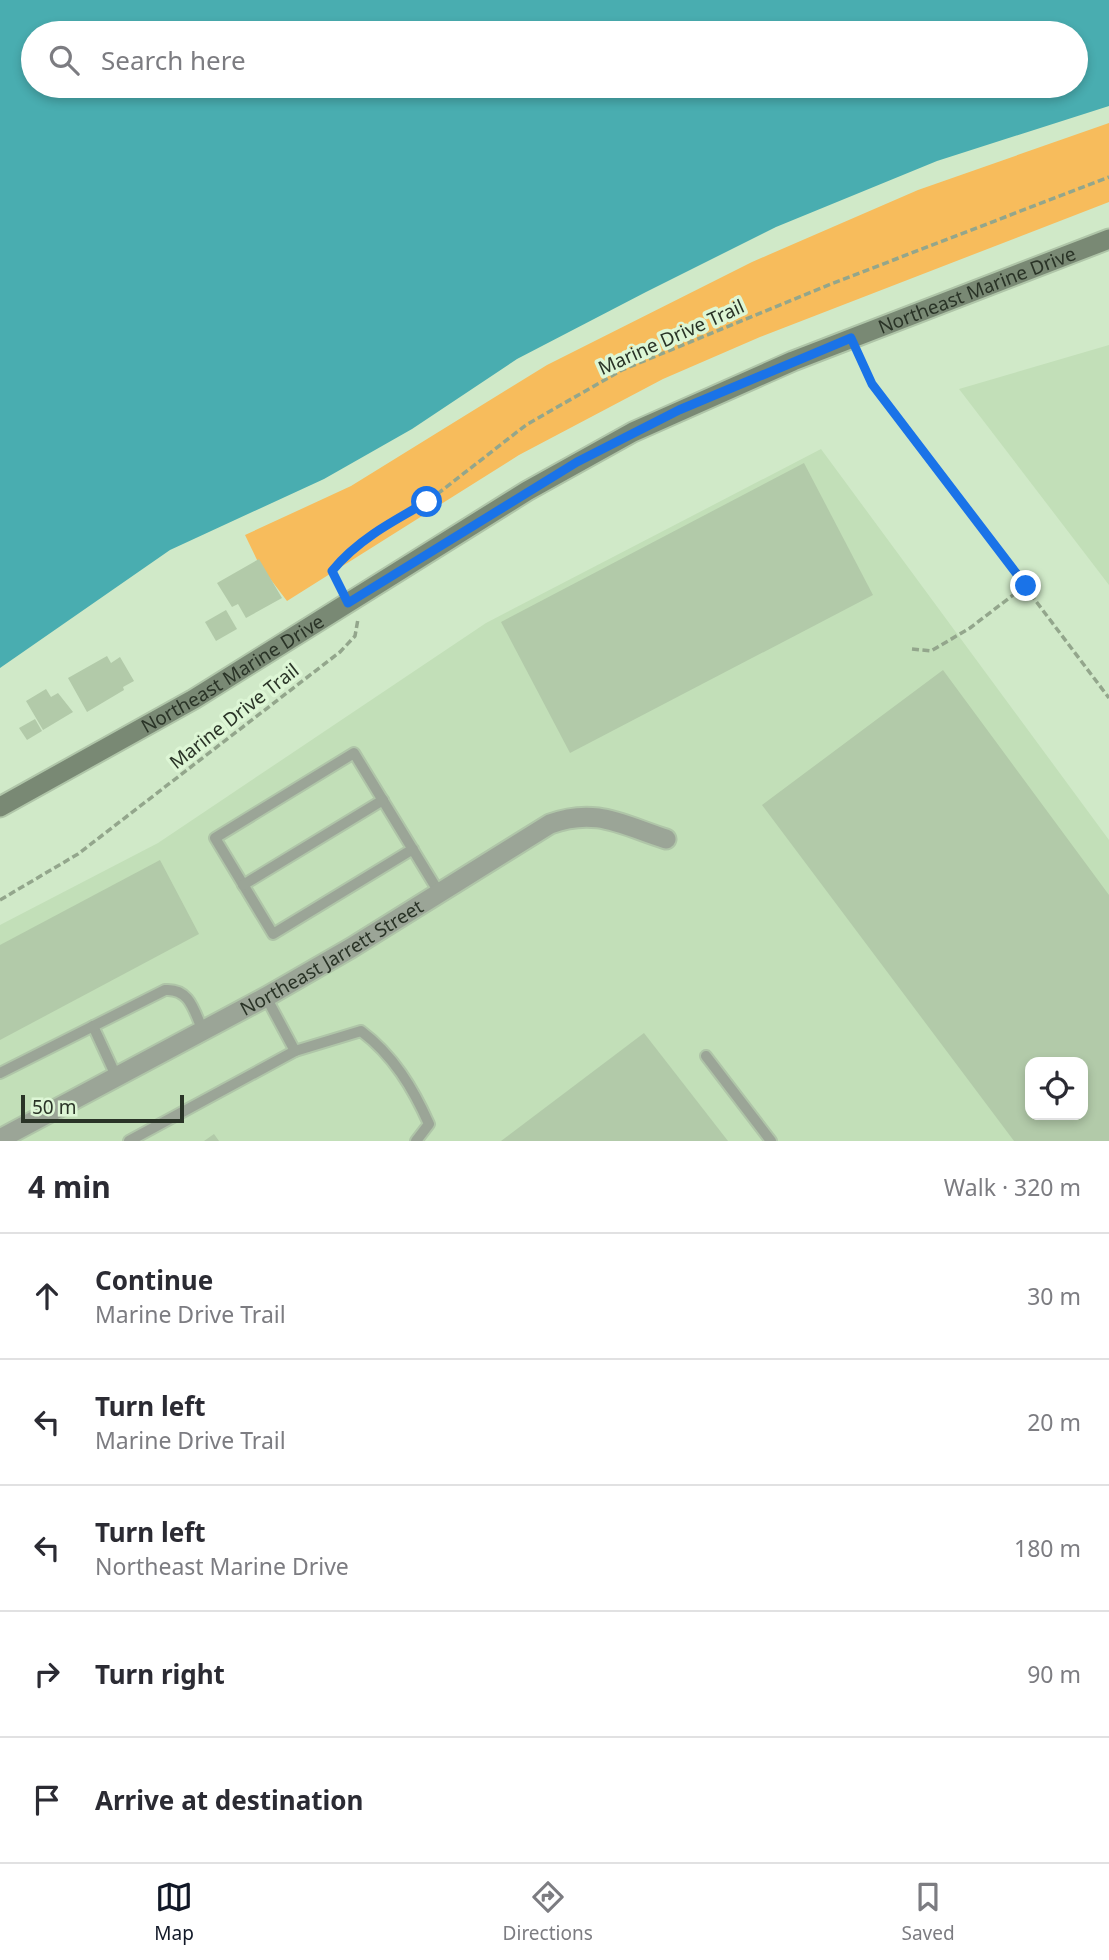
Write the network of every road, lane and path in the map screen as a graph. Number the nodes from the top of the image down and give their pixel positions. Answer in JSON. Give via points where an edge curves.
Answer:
{"nodes":[{"id":1,"x":1109,"y":177,"type":"edge"},
{"id":2,"x":1109,"y":239,"type":"edge"},
{"id":3,"x":851,"y":338,"type":"junction"},
{"id":4,"x":1026,"y":586,"type":"junction"},
{"id":5,"x":348,"y":603,"type":"junction"},
{"id":6,"x":912,"y":649,"type":"dead end"},
{"id":7,"x":1109,"y":698,"type":"edge"},
{"id":8,"x":383,"y":800,"type":"junction"},
{"id":9,"x":0,"y":807,"type":"edge"},
{"id":10,"x":666,"y":839,"type":"dead end"},
{"id":11,"x":412,"y":849,"type":"junction"},
{"id":12,"x":243,"y":885,"type":"junction"},
{"id":13,"x":440,"y":894,"type":"junction"},
{"id":14,"x":0,"y":900,"type":"edge"},
{"id":15,"x":266,"y":997,"type":"junction"},
{"id":16,"x":93,"y":1026,"type":"junction"},
{"id":17,"x":203,"y":1031,"type":"junction"},
{"id":18,"x":295,"y":1051,"type":"junction"},
{"id":19,"x":706,"y":1056,"type":"dead end"},
{"id":20,"x":0,"y":1073,"type":"edge"},
{"id":21,"x":117,"y":1077,"type":"junction"},
{"id":22,"x":0,"y":1139,"type":"edge"},
{"id":23,"x":129,"y":1141,"type":"edge"},
{"id":24,"x":416,"y":1141,"type":"edge"},
{"id":25,"x":771,"y":1141,"type":"edge"}],
"edges":[{"from":1,"to":5,"type":"path","name":"Marine Drive Trail","via":[[622,370],[526,425],[427,502],[344,556],[332,571]]},
{"from":2,"to":3,"type":"main road","name":"Northeast Marine Drive"},
{"from":3,"to":4,"type":"path","via":[[872,384]]},
{"from":3,"to":5,"type":"main road","name":"Northeast Marine Drive","via":[[679,410],[588,456]]},
{"from":4,"to":6,"type":"path","via":[[932,651]]},
{"from":4,"to":7,"type":"path"},
{"from":5,"to":9,"type":"main road","name":"Northeast Marine Drive","via":[[183,705]]},
{"from":5,"to":14,"type":"path","name":"Marine Drive Trail","via":[[359,626],[340,652],[78,854]]},
{"from":8,"to":11,"type":"lane"},
{"from":8,"to":12,"type":"lane"},
{"from":8,"to":12,"type":"lane","via":[[355,753],[215,838]]},
{"from":10,"to":13,"type":"street","name":"Northeast Jarrett Street","via":[[596,816],[573,815],[550,824]]},
{"from":11,"to":12,"type":"lane","via":[[273,934]]},
{"from":11,"to":13,"type":"lane"},
{"from":13,"to":15,"type":"street","name":"Northeast Jarrett Street"},
{"from":15,"to":17,"type":"street","name":"Northeast Jarrett Street"},
{"from":15,"to":18,"type":"lane"},
{"from":16,"to":17,"type":"lane","via":[[165,990],[176,989],[187,996]]},
{"from":16,"to":20,"type":"lane"},
{"from":16,"to":21,"type":"lane"},
{"from":17,"to":21,"type":"street","name":"Northeast Jarrett Street"},
{"from":18,"to":23,"type":"lane"},
{"from":18,"to":24,"type":"lane","via":[[362,1031],[384,1048],[417,1096],[429,1124]]},
{"from":19,"to":25,"type":"lane"},
{"from":21,"to":22,"type":"street","name":"Northeast Jarrett Street"}]}
